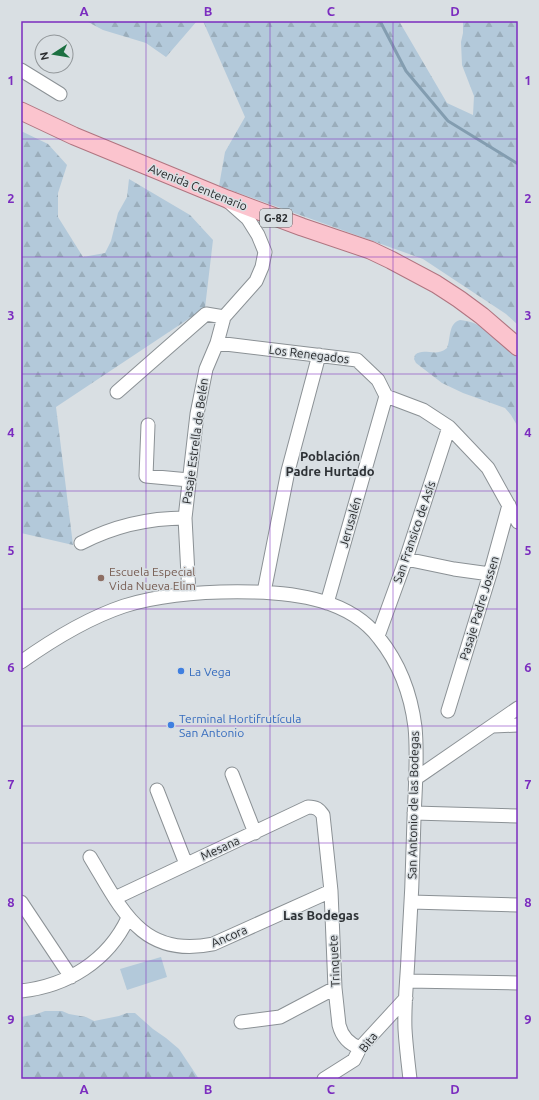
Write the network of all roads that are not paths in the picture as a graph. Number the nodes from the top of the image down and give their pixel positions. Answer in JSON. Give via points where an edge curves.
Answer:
{"nodes":[{"id":1,"x":21,"y":70,"type":"edge"},
{"id":2,"x":60,"y":94,"type":"dead end"},
{"id":3,"x":21,"y":111,"type":"edge"},
{"id":4,"x":227,"y":199,"type":"junction"},
{"id":5,"x":224,"y":317,"type":"junction"},
{"id":6,"x":218,"y":343,"type":"junction"},
{"id":7,"x":518,"y":346,"type":"edge"},
{"id":8,"x":319,"y":355,"type":"junction"},
{"id":9,"x":117,"y":392,"type":"dead end"},
{"id":10,"x":386,"y":396,"type":"junction"},
{"id":11,"x":148,"y":425,"type":"dead end"},
{"id":12,"x":449,"y":427,"type":"junction"},
{"id":13,"x":189,"y":480,"type":"junction"},
{"id":14,"x":509,"y":505,"type":"junction"},
{"id":15,"x":185,"y":518,"type":"junction"},
{"id":16,"x":518,"y":522,"type":"edge"},
{"id":17,"x":81,"y":543,"type":"dead end"},
{"id":18,"x":406,"y":559,"type":"junction"},
{"id":19,"x":490,"y":574,"type":"junction"},
{"id":20,"x":264,"y":592,"type":"junction"},
{"id":21,"x":189,"y":594,"type":"junction"},
{"id":22,"x":327,"y":603,"type":"junction"},
{"id":23,"x":378,"y":636,"type":"junction"},
{"id":24,"x":21,"y":662,"type":"edge"},
{"id":25,"x":518,"y":708,"type":"edge"},
{"id":26,"x":448,"y":711,"type":"dead end"},
{"id":27,"x":518,"y":725,"type":"edge"},
{"id":28,"x":493,"y":726,"type":"junction"},
{"id":29,"x":232,"y":774,"type":"dead end"},
{"id":30,"x":415,"y":779,"type":"junction"},
{"id":31,"x":157,"y":790,"type":"dead end"},
{"id":32,"x":414,"y":813,"type":"junction"},
{"id":33,"x":323,"y":815,"type":"joint"},
{"id":34,"x":518,"y":816,"type":"edge"},
{"id":35,"x":254,"y":833,"type":"junction"},
{"id":36,"x":90,"y":858,"type":"dead end"},
{"id":37,"x":186,"y":864,"type":"junction"},
{"id":38,"x":331,"y":891,"type":"junction"},
{"id":39,"x":115,"y":898,"type":"junction"},
{"id":40,"x":21,"y":902,"type":"edge"},
{"id":41,"x":411,"y":902,"type":"junction"},
{"id":42,"x":518,"y":905,"type":"edge"},
{"id":43,"x":128,"y":918,"type":"junction"},
{"id":44,"x":71,"y":977,"type":"junction"},
{"id":45,"x":407,"y":981,"type":"junction"},
{"id":46,"x":518,"y":983,"type":"edge"},
{"id":47,"x":335,"y":988,"type":"junction"},
{"id":48,"x":21,"y":992,"type":"edge"},
{"id":49,"x":406,"y":998,"type":"junction"},
{"id":50,"x":241,"y":1022,"type":"dead end"},
{"id":51,"x":360,"y":1048,"type":"junction"},
{"id":52,"x":324,"y":1079,"type":"edge"},
{"id":53,"x":410,"y":1079,"type":"edge"}],
"edges":[{"from":1,"to":2,"type":"street"},
{"from":3,"to":4,"type":"main road","name":"Avenida Centenario","number":"G-82","via":[[74,136]]},
{"from":4,"to":5,"type":"street","name":"Pasaje Estrella de Belén","via":[[248,218],[265,252],[256,281]]},
{"from":4,"to":7,"type":"main road","name":"Avenida Centenario","number":"G-82","via":[[302,228],[370,250],[391,260],[459,299]]},
{"from":5,"to":6,"type":"street","name":"Pasaje Estrella de Belén"},
{"from":5,"to":9,"type":"street","via":[[206,314]]},
{"from":6,"to":8,"type":"street","name":"Los Renegados"},
{"from":6,"to":13,"type":"street","name":"Pasaje Estrella de Belén","via":[[206,369],[197,414]]},
{"from":8,"to":10,"type":"street","name":"Los Renegados","via":[[357,360],[378,380]]},
{"from":8,"to":20,"type":"street","via":[[288,471]]},
{"from":10,"to":12,"type":"street","via":[[423,410]]},
{"from":10,"to":22,"type":"street","name":"Jerusalén"},
{"from":11,"to":13,"type":"street","via":[[146,476]]},
{"from":12,"to":14,"type":"street","via":[[488,468]]},
{"from":12,"to":18,"type":"street","name":"San Fransico de Asís"},
{"from":13,"to":15,"type":"street","name":"Pasaje Estrella de Belén"},
{"from":14,"to":16,"type":"street"},
{"from":14,"to":19,"type":"street","name":"Pasaje Padre Jossen"},
{"from":15,"to":17,"type":"street","via":[[134,523],[106,531]]},
{"from":15,"to":21,"type":"street","name":"Pasaje Estrella de Belén"},
{"from":18,"to":19,"type":"street","via":[[454,570]]},
{"from":18,"to":23,"type":"street","name":"San Fransico de Asís"},
{"from":19,"to":26,"type":"street","name":"Pasaje Padre Jossen"},
{"from":20,"to":21,"type":"street","name":"San Antonio de las Bodegas"},
{"from":20,"to":22,"type":"street","name":"San Antonio de las Bodegas","via":[[294,595]]},
{"from":21,"to":24,"type":"street","name":"San Antonio de las Bodegas","via":[[122,607],[65,634]]},
{"from":22,"to":23,"type":"street","name":"San Antonio de las Bodegas","via":[[356,617]]},
{"from":23,"to":30,"type":"street","name":"San Antonio de las Bodegas","via":[[401,675],[411,708],[416,744]]},
{"from":25,"to":28,"type":"street"},
{"from":27,"to":28,"type":"street"},
{"from":28,"to":30,"type":"street"},
{"from":29,"to":35,"type":"street"},
{"from":30,"to":32,"type":"street","name":"San Antonio de las Bodegas"},
{"from":31,"to":37,"type":"street"},
{"from":32,"to":34,"type":"street"},
{"from":32,"to":41,"type":"street","name":"San Antonio de las Bodegas"},
{"from":33,"to":35,"type":"street","name":"Mesana","via":[[318,808],[308,807]]},
{"from":33,"to":38,"type":"street","name":"Trinquete"},
{"from":35,"to":37,"type":"street","name":"Mesana"},
{"from":36,"to":39,"type":"street","name":"Ancora"},
{"from":37,"to":39,"type":"street","name":"Mesana"},
{"from":38,"to":43,"type":"street","name":"Ancora","via":[[213,944],[203,946],[165,943],[147,934]]},
{"from":38,"to":47,"type":"street","name":"Trinquete"},
{"from":39,"to":43,"type":"street","name":"Ancora"},
{"from":40,"to":44,"type":"street"},
{"from":41,"to":42,"type":"street"},
{"from":41,"to":45,"type":"street","name":"San Antonio de las Bodegas"},
{"from":43,"to":44,"type":"street","via":[[102,954]]},
{"from":44,"to":48,"type":"street","via":[[46,987]]},
{"from":45,"to":46,"type":"street"},
{"from":45,"to":49,"type":"street","name":"San Antonio de las Bodegas"},
{"from":47,"to":50,"type":"street","via":[[280,1017]]},
{"from":47,"to":51,"type":"street","name":"Trinquete","via":[[340,1031],[347,1040]]},
{"from":49,"to":51,"type":"street","name":"Bita"},
{"from":49,"to":53,"type":"street","name":"San Antonio de las Bodegas","via":[[405,1028]]},
{"from":51,"to":52,"type":"street","name":"Bita","via":[[354,1060]]}]}
